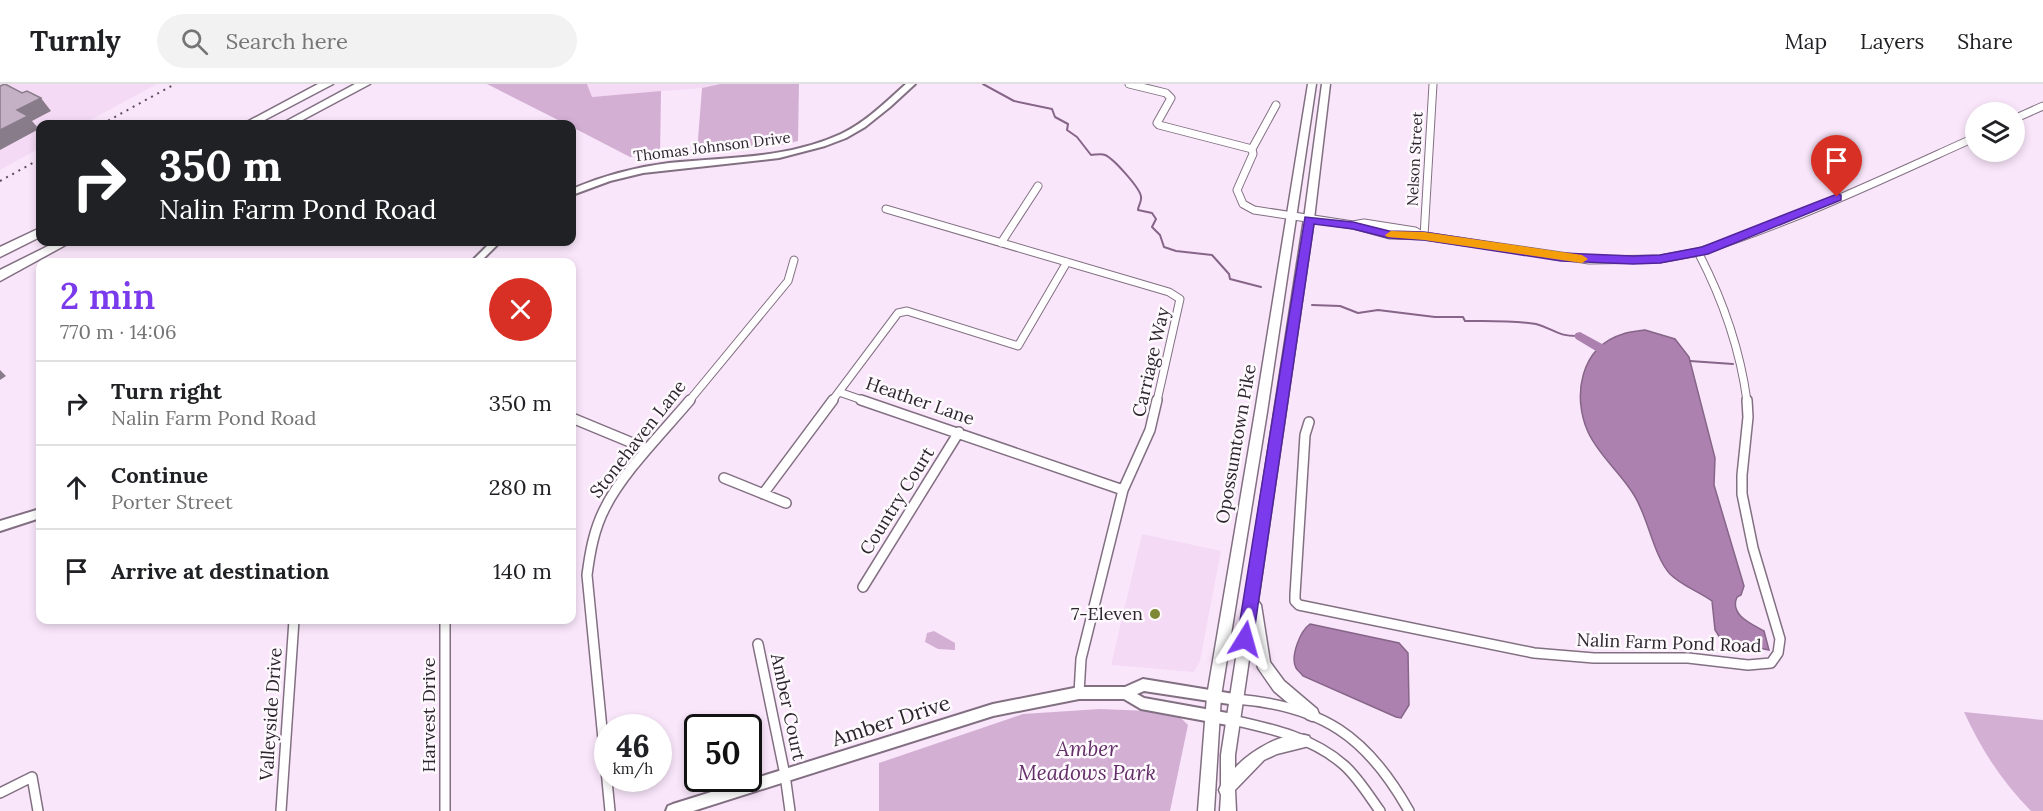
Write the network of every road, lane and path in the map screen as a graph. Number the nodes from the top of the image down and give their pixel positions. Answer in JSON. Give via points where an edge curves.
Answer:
{"nodes":[{"id":1,"x":327,"y":84,"type":"edge"},
{"id":2,"x":364,"y":84,"type":"edge"},
{"id":3,"x":911,"y":84,"type":"edge"},
{"id":4,"x":1129,"y":84,"type":"edge"},
{"id":5,"x":1312,"y":84,"type":"edge"},
{"id":6,"x":1326,"y":84,"type":"edge"},
{"id":7,"x":1433,"y":84,"type":"edge"},
{"id":8,"x":1276,"y":105,"type":"dead end"},
{"id":9,"x":2043,"y":106,"type":"edge"},
{"id":10,"x":2025,"y":114,"type":"edge"},
{"id":11,"x":257,"y":120,"type":"edge"},
{"id":12,"x":295,"y":120,"type":"edge"},
{"id":13,"x":1965,"y":142,"type":"edge"},
{"id":14,"x":1252,"y":148,"type":"junction"},
{"id":15,"x":1038,"y":186,"type":"dead end"},
{"id":16,"x":576,"y":190,"type":"edge"},
{"id":17,"x":886,"y":210,"type":"dead end"},
{"id":18,"x":1292,"y":217,"type":"junction"},
{"id":19,"x":1309,"y":219,"type":"junction"},
{"id":20,"x":36,"y":234,"type":"edge"},
{"id":21,"x":1424,"y":236,"type":"junction"},
{"id":22,"x":1001,"y":243,"type":"junction"},
{"id":23,"x":57,"y":246,"type":"edge"},
{"id":24,"x":492,"y":246,"type":"edge"},
{"id":25,"x":1698,"y":252,"type":"junction"},
{"id":26,"x":0,"y":253,"type":"edge"},
{"id":27,"x":479,"y":258,"type":"edge"},
{"id":28,"x":794,"y":260,"type":"dead end"},
{"id":29,"x":1067,"y":261,"type":"junction"},
{"id":30,"x":0,"y":276,"type":"edge"},
{"id":31,"x":839,"y":392,"type":"junction"},
{"id":32,"x":576,"y":420,"type":"edge"},
{"id":33,"x":1309,"y":422,"type":"dead end"},
{"id":34,"x":960,"y":432,"type":"junction"},
{"id":35,"x":647,"y":449,"type":"junction"},
{"id":36,"x":724,"y":478,"type":"dead end"},
{"id":37,"x":1123,"y":490,"type":"junction"},
{"id":38,"x":763,"y":494,"type":"junction"},
{"id":39,"x":786,"y":503,"type":"dead end"},
{"id":40,"x":36,"y":515,"type":"edge"},
{"id":41,"x":0,"y":526,"type":"edge"},
{"id":42,"x":863,"y":587,"type":"dead end"},
{"id":43,"x":1252,"y":589,"type":"junction"},
{"id":44,"x":294,"y":624,"type":"edge"},
{"id":45,"x":445,"y":624,"type":"edge"},
{"id":46,"x":758,"y":644,"type":"dead end"},
{"id":47,"x":1078,"y":693,"type":"junction"},
{"id":48,"x":1126,"y":693,"type":"junction"},
{"id":49,"x":1214,"y":696,"type":"junction"},
{"id":50,"x":1236,"y":699,"type":"junction"},
{"id":51,"x":1312,"y":714,"type":"junction"},
{"id":52,"x":1212,"y":718,"type":"junction"},
{"id":53,"x":1233,"y":720,"type":"junction"},
{"id":54,"x":1304,"y":741,"type":"junction"},
{"id":55,"x":785,"y":775,"type":"junction"},
{"id":56,"x":1226,"y":790,"type":"junction"},
{"id":57,"x":0,"y":793,"type":"edge"},
{"id":58,"x":38,"y":811,"type":"edge"},
{"id":59,"x":281,"y":811,"type":"edge"},
{"id":60,"x":445,"y":811,"type":"edge"},
{"id":61,"x":610,"y":811,"type":"edge"},
{"id":62,"x":673,"y":811,"type":"edge"},
{"id":63,"x":790,"y":811,"type":"edge"},
{"id":64,"x":1206,"y":811,"type":"edge"},
{"id":65,"x":1228,"y":811,"type":"edge"},
{"id":66,"x":1380,"y":811,"type":"edge"},
{"id":67,"x":1410,"y":811,"type":"edge"}],
"edges":[{"from":1,"to":11,"type":"highway"},
{"from":2,"to":12,"type":"highway"},
{"from":3,"to":16,"type":"street","name":"Thomas Johnson Drive","via":[[862,126],[807,149],[763,158],[639,171]]},
{"from":4,"to":14,"type":"street","via":[[1166,93],[1171,98],[1159,125]]},
{"from":5,"to":18,"type":"main road","name":"Opossumtown Pike"},
{"from":6,"to":19,"type":"main road","name":"Opossumtown Pike"},
{"from":7,"to":21,"type":"street","name":"Nelson Street"},
{"from":8,"to":14,"type":"street"},
{"from":9,"to":10,"type":"street"},
{"from":13,"to":25,"type":"street","via":[[1869,185]]},
{"from":14,"to":18,"type":"street","via":[[1239,184],[1243,204]]},
{"from":15,"to":22,"type":"street"},
{"from":17,"to":22,"type":"street","name":"Carriage Way"},
{"from":18,"to":19,"type":"street"},
{"from":18,"to":49,"type":"main road","name":"Opossumtown Pike"},
{"from":19,"to":21,"type":"street","via":[[1389,235]]},
{"from":19,"to":43,"type":"main road","name":"Opossumtown Pike"},
{"from":20,"to":26,"type":"highway"},
{"from":21,"to":25,"type":"street","via":[[1589,260],[1660,259]]},
{"from":22,"to":29,"type":"street","name":"Carriage Way"},
{"from":23,"to":30,"type":"highway"},
{"from":24,"to":27,"type":"street"},
{"from":25,"to":33,"type":"street","name":"Nalin Farm Pond Road","via":[[1714,282],[1743,376],[1748,415],[1742,492],[1749,532],[1780,635],[1781,645],[1771,663],[1534,653],[1299,605],[1294,595]]},
{"from":28,"to":35,"type":"street","name":"Stonehaven Lane","via":[[788,281]]},
{"from":29,"to":31,"type":"street","name":"Heather Lane","via":[[1017,346],[902,311],[895,315]]},
{"from":29,"to":37,"type":"street","name":"Carriage Way","via":[[1173,293],[1180,300],[1150,430]]},
{"from":31,"to":34,"type":"street","name":"Heather Lane"},
{"from":31,"to":38,"type":"street"},
{"from":32,"to":35,"type":"street"},
{"from":34,"to":37,"type":"street","name":"Heather Lane"},
{"from":34,"to":42,"type":"street","name":"Country Court"},
{"from":35,"to":61,"type":"street","name":"Stonehaven Lane","via":[[603,511],[591,542],[587,575]]},
{"from":36,"to":38,"type":"street"},
{"from":37,"to":47,"type":"street","name":"Carriage Way","via":[[1081,659]]},
{"from":38,"to":39,"type":"street"},
{"from":40,"to":41,"type":"street"},
{"from":43,"to":50,"type":"main road","name":"Opossumtown Pike"},
{"from":43,"to":51,"type":"main road","via":[[1263,664],[1279,686]]},
{"from":44,"to":59,"type":"street","name":"Valleyside Drive"},
{"from":45,"to":60,"type":"street","name":"Harvest Drive"},
{"from":46,"to":55,"type":"street","name":"Amber Court"},
{"from":47,"to":48,"type":"street","name":"Amber Drive"},
{"from":47,"to":55,"type":"street","name":"Amber Drive","via":[[993,710]]},
{"from":48,"to":49,"type":"street","name":"Amber Drive","via":[[1143,685]]},
{"from":48,"to":52,"type":"street","name":"Amber Drive","via":[[1141,703]]},
{"from":49,"to":50,"type":"street","name":"Amber Drive"},
{"from":49,"to":52,"type":"main road","name":"Opossumtown Pike"},
{"from":50,"to":51,"type":"street","via":[[1260,700]]},
{"from":50,"to":53,"type":"main road","name":"Opossumtown Pike"},
{"from":51,"to":67,"type":"street","via":[[1343,730],[1364,747],[1392,780]]},
{"from":52,"to":53,"type":"street","name":"Amber Drive"},
{"from":52,"to":64,"type":"main road","name":"Opossumtown Pike"},
{"from":53,"to":54,"type":"street"},
{"from":53,"to":56,"type":"main road","name":"Opossumtown Pike"},
{"from":54,"to":56,"type":"main road","via":[[1271,747],[1261,753]]},
{"from":54,"to":66,"type":"street","via":[[1344,764]]},
{"from":55,"to":62,"type":"street","name":"Amber Drive"},
{"from":55,"to":63,"type":"street","name":"Amber Court"},
{"from":56,"to":65,"type":"main road","name":"Opossumtown Pike"},
{"from":57,"to":58,"type":"street","via":[[32,777]]}]}
